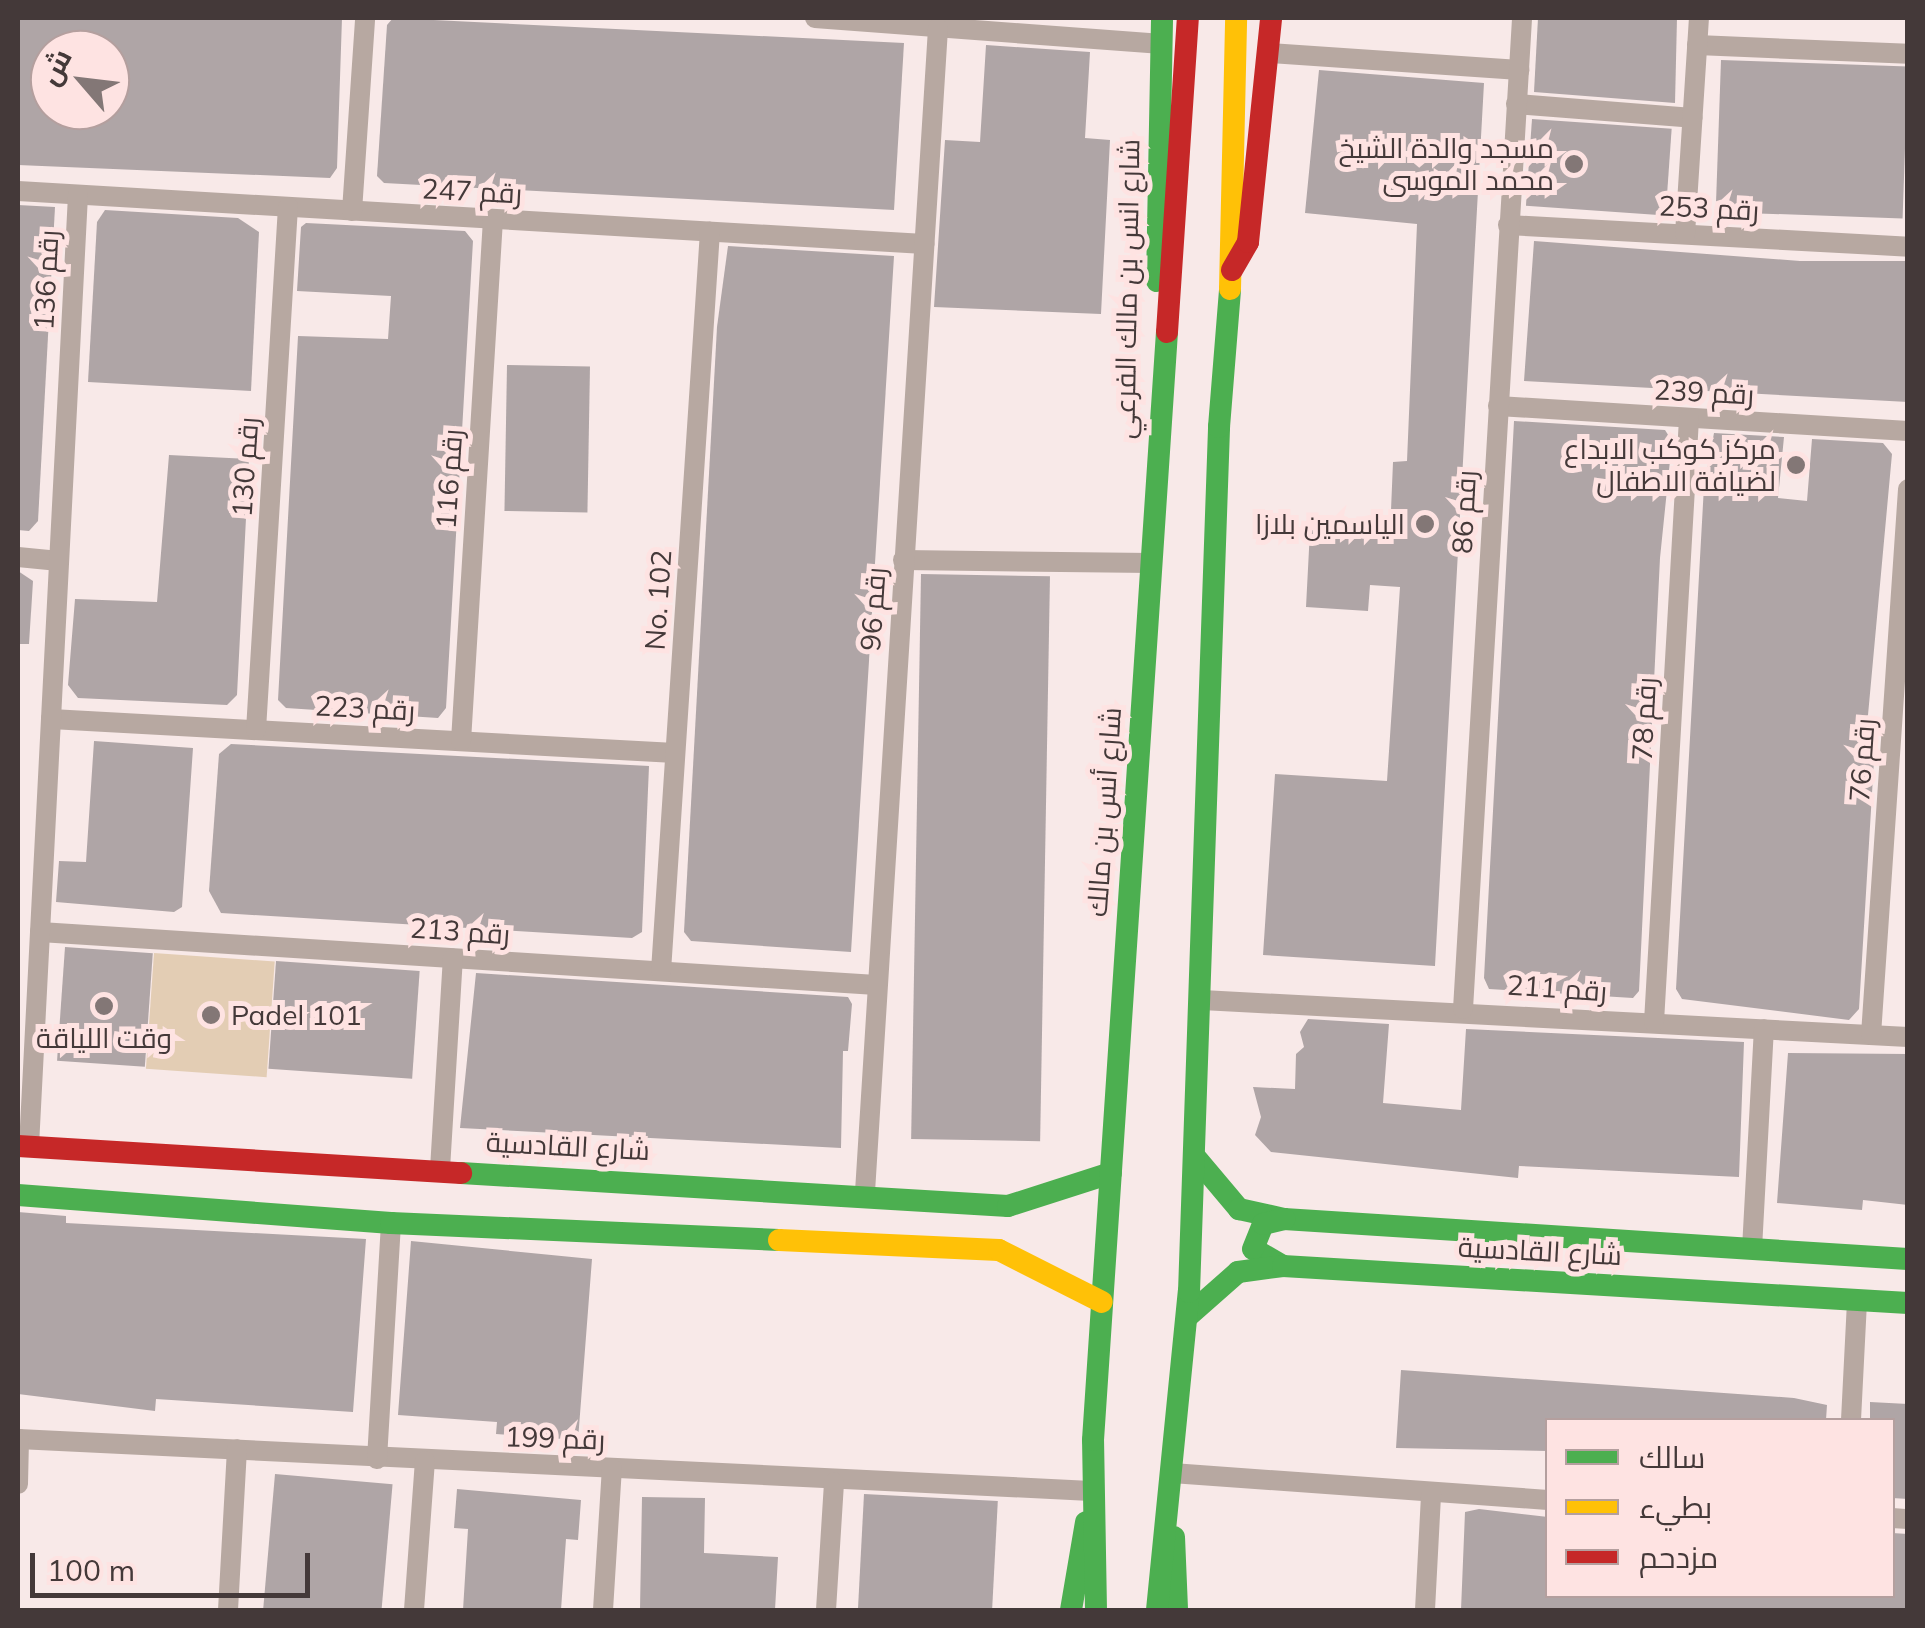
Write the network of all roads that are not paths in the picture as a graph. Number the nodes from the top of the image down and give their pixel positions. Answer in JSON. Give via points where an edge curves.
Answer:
{"nodes":[{"id":1,"x":365,"y":18,"type":"edge"},
{"id":2,"x":815,"y":18,"type":"edge"},
{"id":3,"x":826,"y":18,"type":"edge"},
{"id":4,"x":1162,"y":18,"type":"edge"},
{"id":5,"x":1188,"y":18,"type":"edge"},
{"id":6,"x":1236,"y":18,"type":"edge"},
{"id":7,"x":1272,"y":18,"type":"edge"},
{"id":8,"x":1522,"y":18,"type":"edge"},
{"id":9,"x":1699,"y":18,"type":"edge"},
{"id":10,"x":938,"y":28,"type":"junction"},
{"id":11,"x":1162,"y":44,"type":"junction"},
{"id":12,"x":1698,"y":45,"type":"junction"},
{"id":13,"x":1269,"y":53,"type":"junction"},
{"id":14,"x":1908,"y":54,"type":"edge"},
{"id":15,"x":1519,"y":70,"type":"junction"},
{"id":16,"x":1516,"y":104,"type":"junction"},
{"id":17,"x":1692,"y":118,"type":"junction"},
{"id":18,"x":18,"y":192,"type":"edge"},
{"id":19,"x":78,"y":195,"type":"junction"},
{"id":20,"x":288,"y":207,"type":"junction"},
{"id":21,"x":352,"y":211,"type":"junction"},
{"id":22,"x":493,"y":219,"type":"junction"},
{"id":23,"x":1508,"y":226,"type":"junction"},
{"id":24,"x":710,"y":232,"type":"junction"},
{"id":25,"x":1685,"y":234,"type":"junction"},
{"id":26,"x":924,"y":244,"type":"junction"},
{"id":27,"x":1908,"y":248,"type":"edge"},
{"id":28,"x":1232,"y":270,"type":"junction"},
{"id":29,"x":1498,"y":406,"type":"junction"},
{"id":30,"x":1689,"y":418,"type":"junction"},
{"id":31,"x":1908,"y":431,"type":"edge"},
{"id":32,"x":1908,"y":489,"type":"edge"},
{"id":33,"x":18,"y":557,"type":"edge"},
{"id":34,"x":59,"y":560,"type":"junction"},
{"id":35,"x":904,"y":560,"type":"junction"},
{"id":36,"x":1151,"y":562,"type":"junction"},
{"id":37,"x":51,"y":719,"type":"junction"},
{"id":38,"x":256,"y":730,"type":"junction"},
{"id":39,"x":460,"y":741,"type":"junction"},
{"id":40,"x":676,"y":753,"type":"junction"},
{"id":41,"x":40,"y":932,"type":"junction"},
{"id":42,"x":453,"y":958,"type":"junction"},
{"id":43,"x":661,"y":971,"type":"junction"},
{"id":44,"x":876,"y":985,"type":"junction"},
{"id":45,"x":1202,"y":1000,"type":"junction"},
{"id":46,"x":1463,"y":1010,"type":"junction"},
{"id":47,"x":1654,"y":1022,"type":"junction"},
{"id":48,"x":1764,"y":1029,"type":"junction"},
{"id":49,"x":1871,"y":1034,"type":"junction"},
{"id":50,"x":1908,"y":1037,"type":"edge"},
{"id":51,"x":23,"y":1146,"type":"edge"},
{"id":52,"x":1196,"y":1158,"type":"junction"},
{"id":53,"x":440,"y":1169,"type":"junction"},
{"id":54,"x":1111,"y":1172,"type":"junction"},
{"id":55,"x":864,"y":1192,"type":"junction"},
{"id":56,"x":18,"y":1195,"type":"edge"},
{"id":57,"x":1008,"y":1206,"type":"junction"},
{"id":58,"x":1284,"y":1219,"type":"junction"},
{"id":59,"x":391,"y":1223,"type":"junction"},
{"id":60,"x":1752,"y":1249,"type":"junction"},
{"id":61,"x":999,"y":1250,"type":"junction"},
{"id":62,"x":1908,"y":1259,"type":"edge"},
{"id":63,"x":1282,"y":1266,"type":"junction"},
{"id":64,"x":1858,"y":1300,"type":"junction"},
{"id":65,"x":1102,"y":1302,"type":"junction"},
{"id":66,"x":1908,"y":1303,"type":"edge"},
{"id":67,"x":1187,"y":1317,"type":"junction"},
{"id":68,"x":1851,"y":1418,"type":"edge"},
{"id":69,"x":18,"y":1439,"type":"edge"},
{"id":70,"x":237,"y":1449,"type":"junction"},
{"id":71,"x":377,"y":1459,"type":"junction"},
{"id":72,"x":425,"y":1461,"type":"junction"},
{"id":73,"x":612,"y":1468,"type":"junction"},
{"id":74,"x":1172,"y":1473,"type":"junction"},
{"id":75,"x":834,"y":1482,"type":"junction"},
{"id":76,"x":18,"y":1484,"type":"edge"},
{"id":77,"x":1091,"y":1491,"type":"junction"},
{"id":78,"x":1431,"y":1494,"type":"junction"},
{"id":79,"x":1545,"y":1500,"type":"edge"},
{"id":80,"x":228,"y":1610,"type":"edge"},
{"id":81,"x":414,"y":1610,"type":"edge"},
{"id":82,"x":603,"y":1610,"type":"edge"},
{"id":83,"x":826,"y":1610,"type":"edge"},
{"id":84,"x":1071,"y":1610,"type":"edge"},
{"id":85,"x":1096,"y":1610,"type":"edge"},
{"id":86,"x":1157,"y":1610,"type":"edge"},
{"id":87,"x":1177,"y":1610,"type":"edge"},
{"id":88,"x":1425,"y":1610,"type":"edge"}],
"edges":[{"from":1,"to":21,"type":"street"},
{"from":2,"to":3,"type":"street"},
{"from":3,"to":10,"type":"street"},
{"from":4,"to":11,"type":"street","name":"شارع انس بن مالك الفرعي"},
{"from":5,"to":36,"type":"street","name":"شارع أنس بن مالك"},
{"from":6,"to":28,"type":"street"},
{"from":7,"to":13,"type":"street"},
{"from":8,"to":15,"type":"street","name":"رقم 86"},
{"from":9,"to":12,"type":"street"},
{"from":10,"to":11,"type":"street"},
{"from":10,"to":26,"type":"street","name":"رقم 96"},
{"from":11,"to":36,"type":"street","name":"شارع انس بن مالك الفرعي"},
{"from":12,"to":14,"type":"street"},
{"from":12,"to":17,"type":"street"},
{"from":13,"to":15,"type":"street"},
{"from":13,"to":28,"type":"street","via":[[1248,242]]},
{"from":15,"to":16,"type":"street","name":"رقم 86"},
{"from":16,"to":17,"type":"street"},
{"from":16,"to":23,"type":"street","name":"رقم 86"},
{"from":17,"to":25,"type":"street"},
{"from":18,"to":19,"type":"street","name":"رقم 247"},
{"from":19,"to":20,"type":"street","name":"رقم 247"},
{"from":19,"to":34,"type":"street","name":"رقم 136"},
{"from":20,"to":21,"type":"street","name":"رقم 247"},
{"from":20,"to":38,"type":"street","name":"رقم 130"},
{"from":21,"to":22,"type":"street","name":"رقم 247"},
{"from":22,"to":24,"type":"street","name":"رقم 247"},
{"from":22,"to":39,"type":"street","name":"رقم 116"},
{"from":23,"to":25,"type":"street","name":"رقم 253"},
{"from":23,"to":29,"type":"street","name":"رقم 86"},
{"from":24,"to":26,"type":"street","name":"رقم 247"},
{"from":24,"to":40,"type":"street","name":"No. 102"},
{"from":25,"to":27,"type":"street","name":"رقم 253"},
{"from":26,"to":35,"type":"street","name":"رقم 96"},
{"from":28,"to":45,"type":"street","via":[[1216,501]]},
{"from":29,"to":30,"type":"street","name":"رقم 239"},
{"from":29,"to":46,"type":"street","name":"رقم 86"},
{"from":30,"to":31,"type":"street","name":"رقم 239"},
{"from":30,"to":47,"type":"street","name":"رقم 78"},
{"from":32,"to":49,"type":"street","name":"رقم 76"},
{"from":33,"to":34,"type":"street"},
{"from":34,"to":37,"type":"street","name":"رقم 136"},
{"from":35,"to":36,"type":"street"},
{"from":35,"to":44,"type":"street","name":"رقم 96"},
{"from":36,"to":54,"type":"street","name":"شارع أنس بن مالك"},
{"from":37,"to":38,"type":"street","name":"رقم 223"},
{"from":37,"to":41,"type":"street","name":"رقم 136"},
{"from":38,"to":39,"type":"street","name":"رقم 223"},
{"from":39,"to":40,"type":"street","name":"رقم 223"},
{"from":40,"to":43,"type":"street","name":"No. 102"},
{"from":41,"to":42,"type":"street","name":"رقم 213"},
{"from":41,"to":51,"type":"street","name":"رقم 136"},
{"from":42,"to":43,"type":"street","name":"رقم 213"},
{"from":42,"to":53,"type":"street"},
{"from":43,"to":44,"type":"street","name":"رقم 213"},
{"from":44,"to":55,"type":"street","name":"رقم 96"},
{"from":45,"to":46,"type":"street","name":"رقم 211"},
{"from":45,"to":52,"type":"street"},
{"from":46,"to":47,"type":"street","name":"رقم 211"},
{"from":47,"to":48,"type":"street","name":"رقم 211"},
{"from":48,"to":49,"type":"street","name":"رقم 211"},
{"from":48,"to":60,"type":"street"},
{"from":49,"to":50,"type":"street","name":"رقم 211"},
{"from":51,"to":53,"type":"street","name":"شارع القادسية"},
{"from":52,"to":58,"type":"street","name":"شارع القادسية","via":[[1239,1209]]},
{"from":52,"to":67,"type":"street"},
{"from":53,"to":55,"type":"street","name":"شارع القادسية"},
{"from":54,"to":57,"type":"street","name":"شارع القادسية"},
{"from":54,"to":65,"type":"street","name":"شارع أنس بن مالك"},
{"from":55,"to":57,"type":"street","name":"شارع القادسية"},
{"from":56,"to":59,"type":"street"},
{"from":57,"to":61,"type":"street","via":[[1017,1226]]},
{"from":58,"to":60,"type":"street","name":"شارع القادسية"},
{"from":58,"to":63,"type":"street","via":[[1263,1224],[1253,1248]]},
{"from":59,"to":61,"type":"street"},
{"from":59,"to":71,"type":"street"},
{"from":60,"to":62,"type":"street","name":"شارع القادسية"},
{"from":61,"to":65,"type":"street"},
{"from":63,"to":64,"type":"street","name":"شارع القادسية"},
{"from":63,"to":67,"type":"street","name":"شارع القادسية","via":[[1238,1272]]},
{"from":64,"to":66,"type":"street","name":"شارع القادسية"},
{"from":64,"to":68,"type":"street"},
{"from":65,"to":77,"type":"street","name":"شارع أنس بن مالك"},
{"from":67,"to":74,"type":"street"},
{"from":69,"to":70,"type":"street","name":"رقم 199"},
{"from":69,"to":76,"type":"street"},
{"from":70,"to":71,"type":"street","name":"رقم 199"},
{"from":70,"to":80,"type":"street"},
{"from":71,"to":72,"type":"street","name":"رقم 199"},
{"from":72,"to":73,"type":"street","name":"رقم 199"},
{"from":72,"to":81,"type":"street"},
{"from":73,"to":75,"type":"street","name":"رقم 199"},
{"from":73,"to":82,"type":"street"},
{"from":74,"to":78,"type":"street"},
{"from":74,"to":86,"type":"street"},
{"from":74,"to":87,"type":"street"},
{"from":75,"to":77,"type":"street","name":"رقم 199"},
{"from":75,"to":83,"type":"street"},
{"from":77,"to":84,"type":"street"},
{"from":77,"to":85,"type":"street","name":"شارع أنس بن مالك"},
{"from":78,"to":79,"type":"street"},
{"from":78,"to":88,"type":"street"}]}
